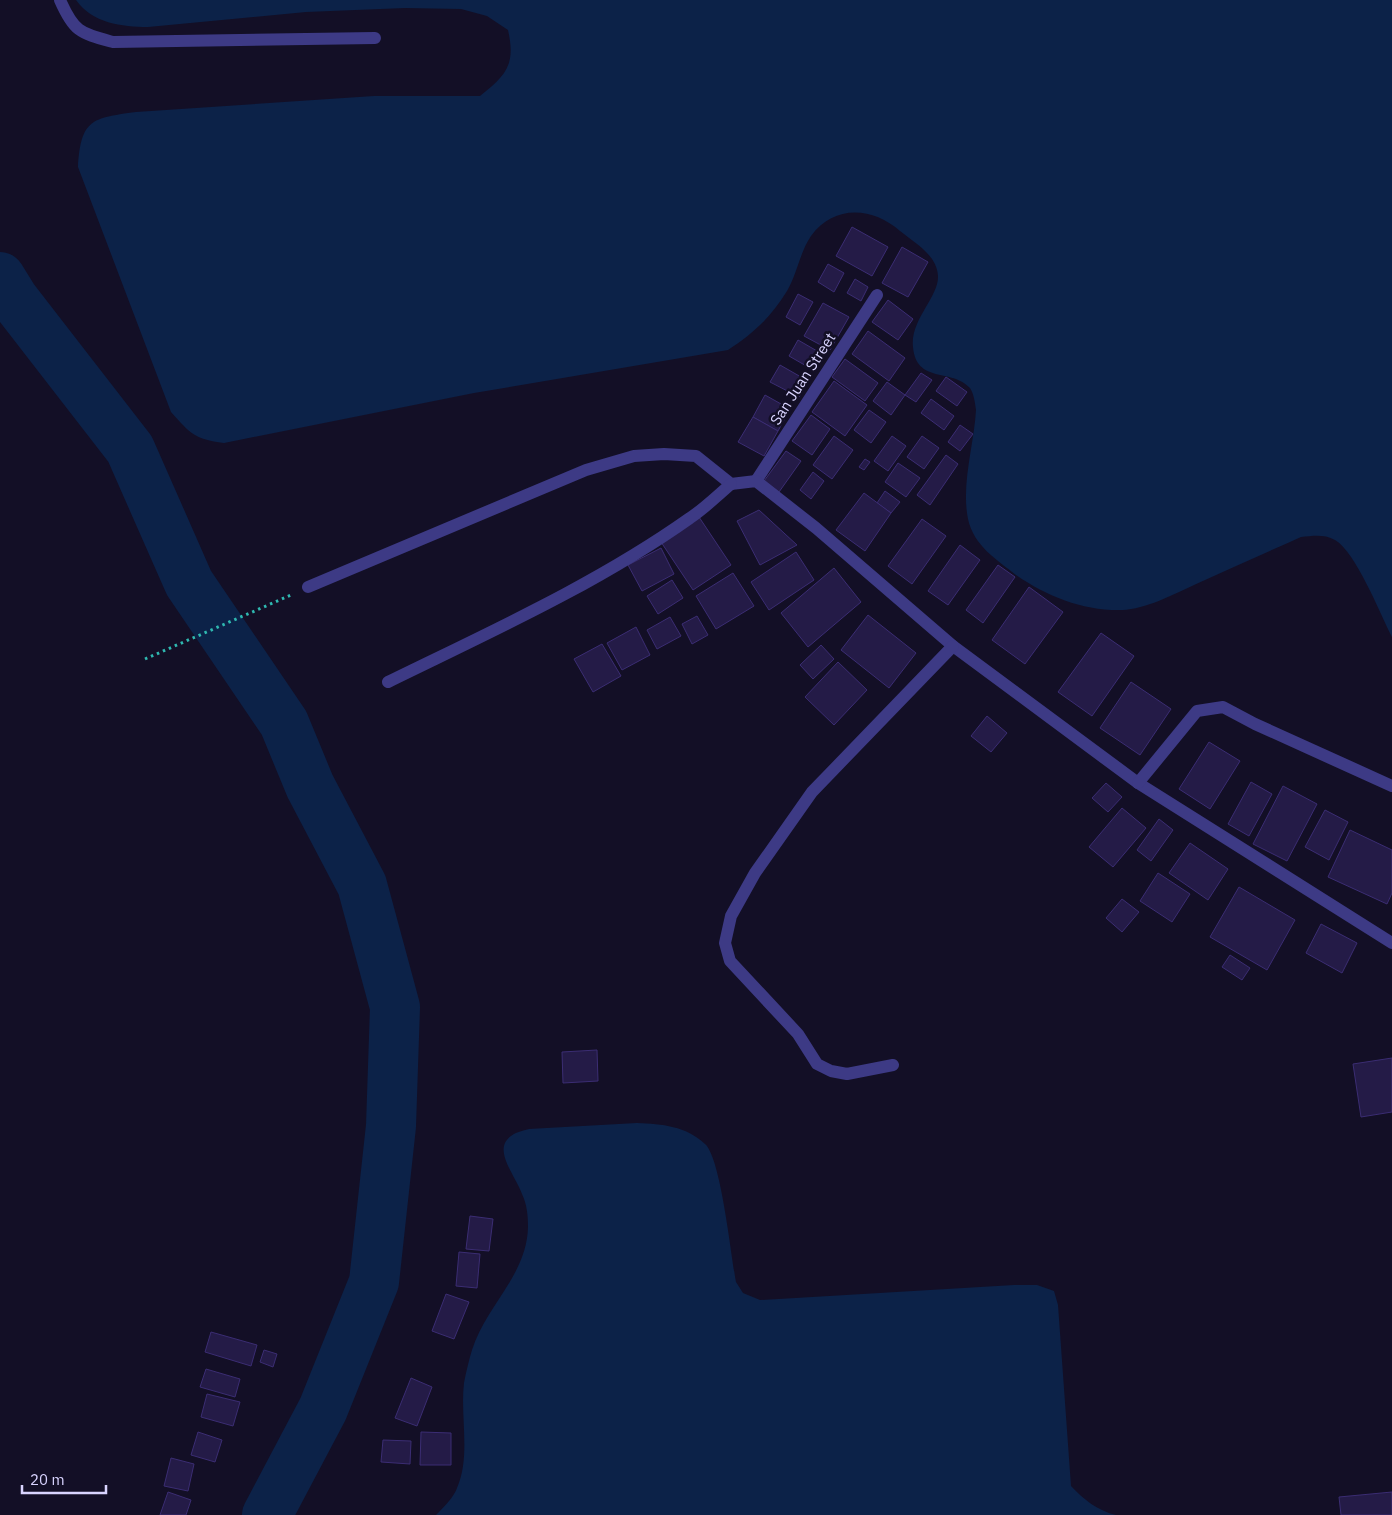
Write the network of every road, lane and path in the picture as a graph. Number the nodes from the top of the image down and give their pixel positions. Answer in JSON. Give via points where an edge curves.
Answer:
{"nodes":[{"id":1,"x":60,"y":0,"type":"edge"},
{"id":2,"x":374,"y":38,"type":"dead end"},
{"id":3,"x":877,"y":295,"type":"dead end"},
{"id":4,"x":756,"y":481,"type":"junction"},
{"id":5,"x":731,"y":484,"type":"junction"},
{"id":6,"x":308,"y":587,"type":"joint"},
{"id":7,"x":953,"y":646,"type":"junction"},
{"id":8,"x":145,"y":659,"type":"dead end"},
{"id":9,"x":388,"y":682,"type":"dead end"},
{"id":10,"x":1138,"y":783,"type":"junction"},
{"id":11,"x":1392,"y":786,"type":"edge"},
{"id":12,"x":1392,"y":943,"type":"edge"},
{"id":13,"x":892,"y":1065,"type":"dead end"}],
"edges":[{"from":1,"to":2,"type":"street","via":[[71,24],[91,36],[113,42]]},
{"from":3,"to":4,"type":"street","name":"San Juan Street"},
{"from":4,"to":5,"type":"street"},
{"from":4,"to":7,"type":"street"},
{"from":5,"to":6,"type":"street","via":[[696,456],[634,456],[586,470]]},
{"from":5,"to":9,"type":"street","via":[[691,518],[624,559],[524,616]]},
{"from":6,"to":8,"type":"path"},
{"from":7,"to":10,"type":"street"},
{"from":7,"to":13,"type":"street","via":[[812,792],[755,873],[731,916],[725,943],[730,961],[798,1034],[817,1064],[847,1074]]},
{"from":10,"to":11,"type":"street","via":[[1197,711],[1223,707]]},
{"from":10,"to":12,"type":"street"}]}
